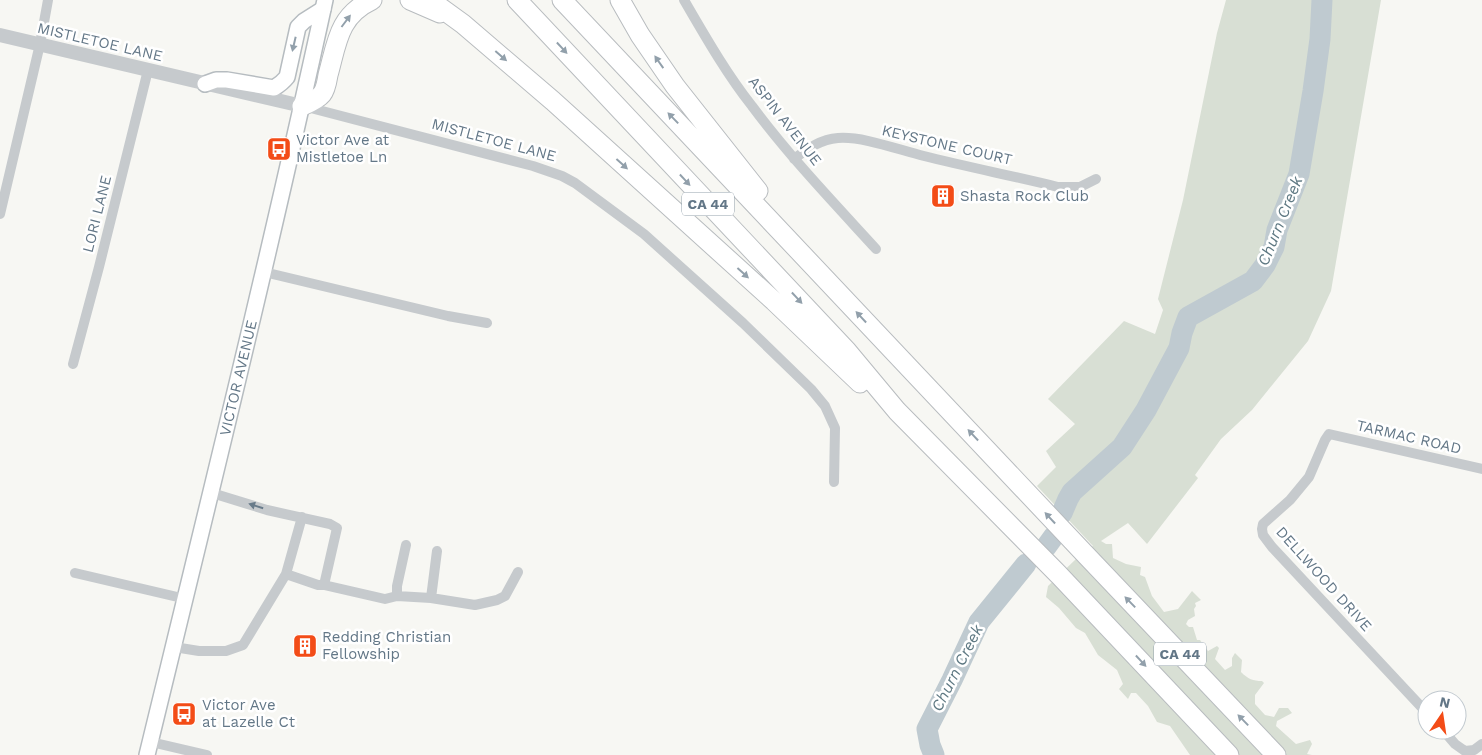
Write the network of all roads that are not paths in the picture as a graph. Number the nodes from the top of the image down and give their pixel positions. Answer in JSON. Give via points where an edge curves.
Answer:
{"nodes":[{"id":1,"x":48,"y":0,"type":"edge"},
{"id":2,"x":372,"y":0,"type":"edge"},
{"id":3,"x":410,"y":0,"type":"edge"},
{"id":4,"x":430,"y":0,"type":"edge"},
{"id":5,"x":517,"y":0,"type":"edge"},
{"id":6,"x":562,"y":0,"type":"edge"},
{"id":7,"x":620,"y":0,"type":"edge"},
{"id":8,"x":684,"y":0,"type":"edge"},
{"id":9,"x":324,"y":4,"type":"edge"},
{"id":10,"x":463,"y":24,"type":"junction"},
{"id":11,"x":0,"y":35,"type":"edge"},
{"id":12,"x":40,"y":44,"type":"junction"},
{"id":13,"x":148,"y":70,"type":"junction"},
{"id":14,"x":205,"y":84,"type":"junction"},
{"id":15,"x":302,"y":106,"type":"junction"},
{"id":16,"x":794,"y":159,"type":"junction"},
{"id":17,"x":1096,"y":179,"type":"dead end"},
{"id":18,"x":0,"y":214,"type":"edge"},
{"id":19,"x":791,"y":242,"type":"junction"},
{"id":20,"x":876,"y":249,"type":"dead end"},
{"id":21,"x":264,"y":272,"type":"junction"},
{"id":22,"x":487,"y":323,"type":"dead end"},
{"id":23,"x":72,"y":364,"type":"dead end"},
{"id":24,"x":896,"y":410,"type":"junction"},
{"id":25,"x":1329,"y":434,"type":"joint"},
{"id":26,"x":1482,"y":469,"type":"edge"},
{"id":27,"x":834,"y":482,"type":"dead end"},
{"id":28,"x":212,"y":493,"type":"junction"},
{"id":29,"x":302,"y":517,"type":"junction"},
{"id":30,"x":406,"y":545,"type":"dead end"},
{"id":31,"x":437,"y":551,"type":"dead end"},
{"id":32,"x":76,"y":572,"type":"dead end"},
{"id":33,"x":518,"y":572,"type":"dead end"},
{"id":34,"x":286,"y":574,"type":"junction"},
{"id":35,"x":324,"y":584,"type":"junction"},
{"id":36,"x":397,"y":596,"type":"junction"},
{"id":37,"x":431,"y":598,"type":"junction"},
{"id":38,"x":186,"y":599,"type":"junction"},
{"id":39,"x":174,"y":646,"type":"junction"},
{"id":40,"x":1417,"y":702,"type":"edge"},
{"id":41,"x":1452,"y":740,"type":"edge"},
{"id":42,"x":1482,"y":744,"type":"edge"},
{"id":43,"x":149,"y":748,"type":"edge"},
{"id":44,"x":207,"y":755,"type":"edge"},
{"id":45,"x":1229,"y":755,"type":"edge"},
{"id":46,"x":1276,"y":755,"type":"edge"}],
"edges":[{"from":1,"to":12,"type":"street"},
{"from":15,"to":2,"type":"highway","one_way":true,"via":[[317,99],[324,90],[342,26],[362,5]]},
{"from":3,"to":10,"type":"highway"},
{"from":4,"to":10,"type":"highway"},
{"from":5,"to":24,"type":"highway","number":"CA 44","one_way":true,"via":[[847,351]]},
{"from":19,"to":6,"type":"highway","number":"CA 44","one_way":true},
{"from":19,"to":7,"type":"highway","one_way":true,"via":[[776,214],[675,86]]},
{"from":8,"to":16,"type":"street","name":"ASPIN AVENUE","via":[[750,105]]},
{"from":9,"to":14,"type":"main road","one_way":true,"via":[[298,27],[284,82],[274,88],[228,80]]},
{"from":9,"to":15,"type":"main road","name":"VICTOR AVENUE"},
{"from":10,"to":24,"type":"highway","one_way":true,"via":[[730,261],[873,396]]},
{"from":11,"to":12,"type":"street","name":"MISTLETOE LANE"},
{"from":12,"to":13,"type":"street","name":"MISTLETOE LANE"},
{"from":12,"to":18,"type":"street"},
{"from":13,"to":14,"type":"street","name":"MISTLETOE LANE"},
{"from":13,"to":23,"type":"street","name":"LORI LANE"},
{"from":14,"to":15,"type":"street","name":"MISTLETOE LANE"},
{"from":15,"to":21,"type":"main road","name":"VICTOR AVENUE"},
{"from":15,"to":27,"type":"street","name":"MISTLETOE LANE","via":[[533,166],[562,176],[596,197],[644,234],[811,388],[825,406],[835,428]]},
{"from":16,"to":17,"type":"street","name":"KEYSTONE COURT","via":[[823,140],[847,138],[1058,186],[1080,187]]},
{"from":16,"to":20,"type":"street","name":"ASPIN AVENUE"},
{"from":46,"to":19,"type":"highway","number":"CA 44","one_way":true},
{"from":21,"to":22,"type":"street"},
{"from":21,"to":28,"type":"main road","name":"VICTOR AVENUE"},
{"from":24,"to":45,"type":"highway","number":"CA 44","one_way":true,"via":[[1059,575]]},
{"from":25,"to":26,"type":"street","name":"TARMAC ROAD"},
{"from":25,"to":40,"type":"street","name":"DELLWOOD DRIVE","via":[[1309,477],[1265,522],[1263,535]]},
{"from":29,"to":28,"type":"street","one_way":true},
{"from":28,"to":38,"type":"main road","name":"VICTOR AVENUE"},
{"from":29,"to":34,"type":"street"},
{"from":29,"to":35,"type":"street","via":[[337,528]]},
{"from":30,"to":36,"type":"street"},
{"from":31,"to":37,"type":"street"},
{"from":32,"to":38,"type":"street"},
{"from":33,"to":37,"type":"street","via":[[505,596],[496,600],[475,604]]},
{"from":34,"to":35,"type":"street"},
{"from":34,"to":39,"type":"street","via":[[243,645],[226,652]]},
{"from":35,"to":36,"type":"street","via":[[385,600]]},
{"from":36,"to":37,"type":"street"},
{"from":38,"to":39,"type":"main road","name":"VICTOR AVENUE"},
{"from":39,"to":43,"type":"main road","name":"VICTOR AVENUE"},
{"from":41,"to":42,"type":"street","via":[[1466,751]]},
{"from":43,"to":44,"type":"street"}]}
